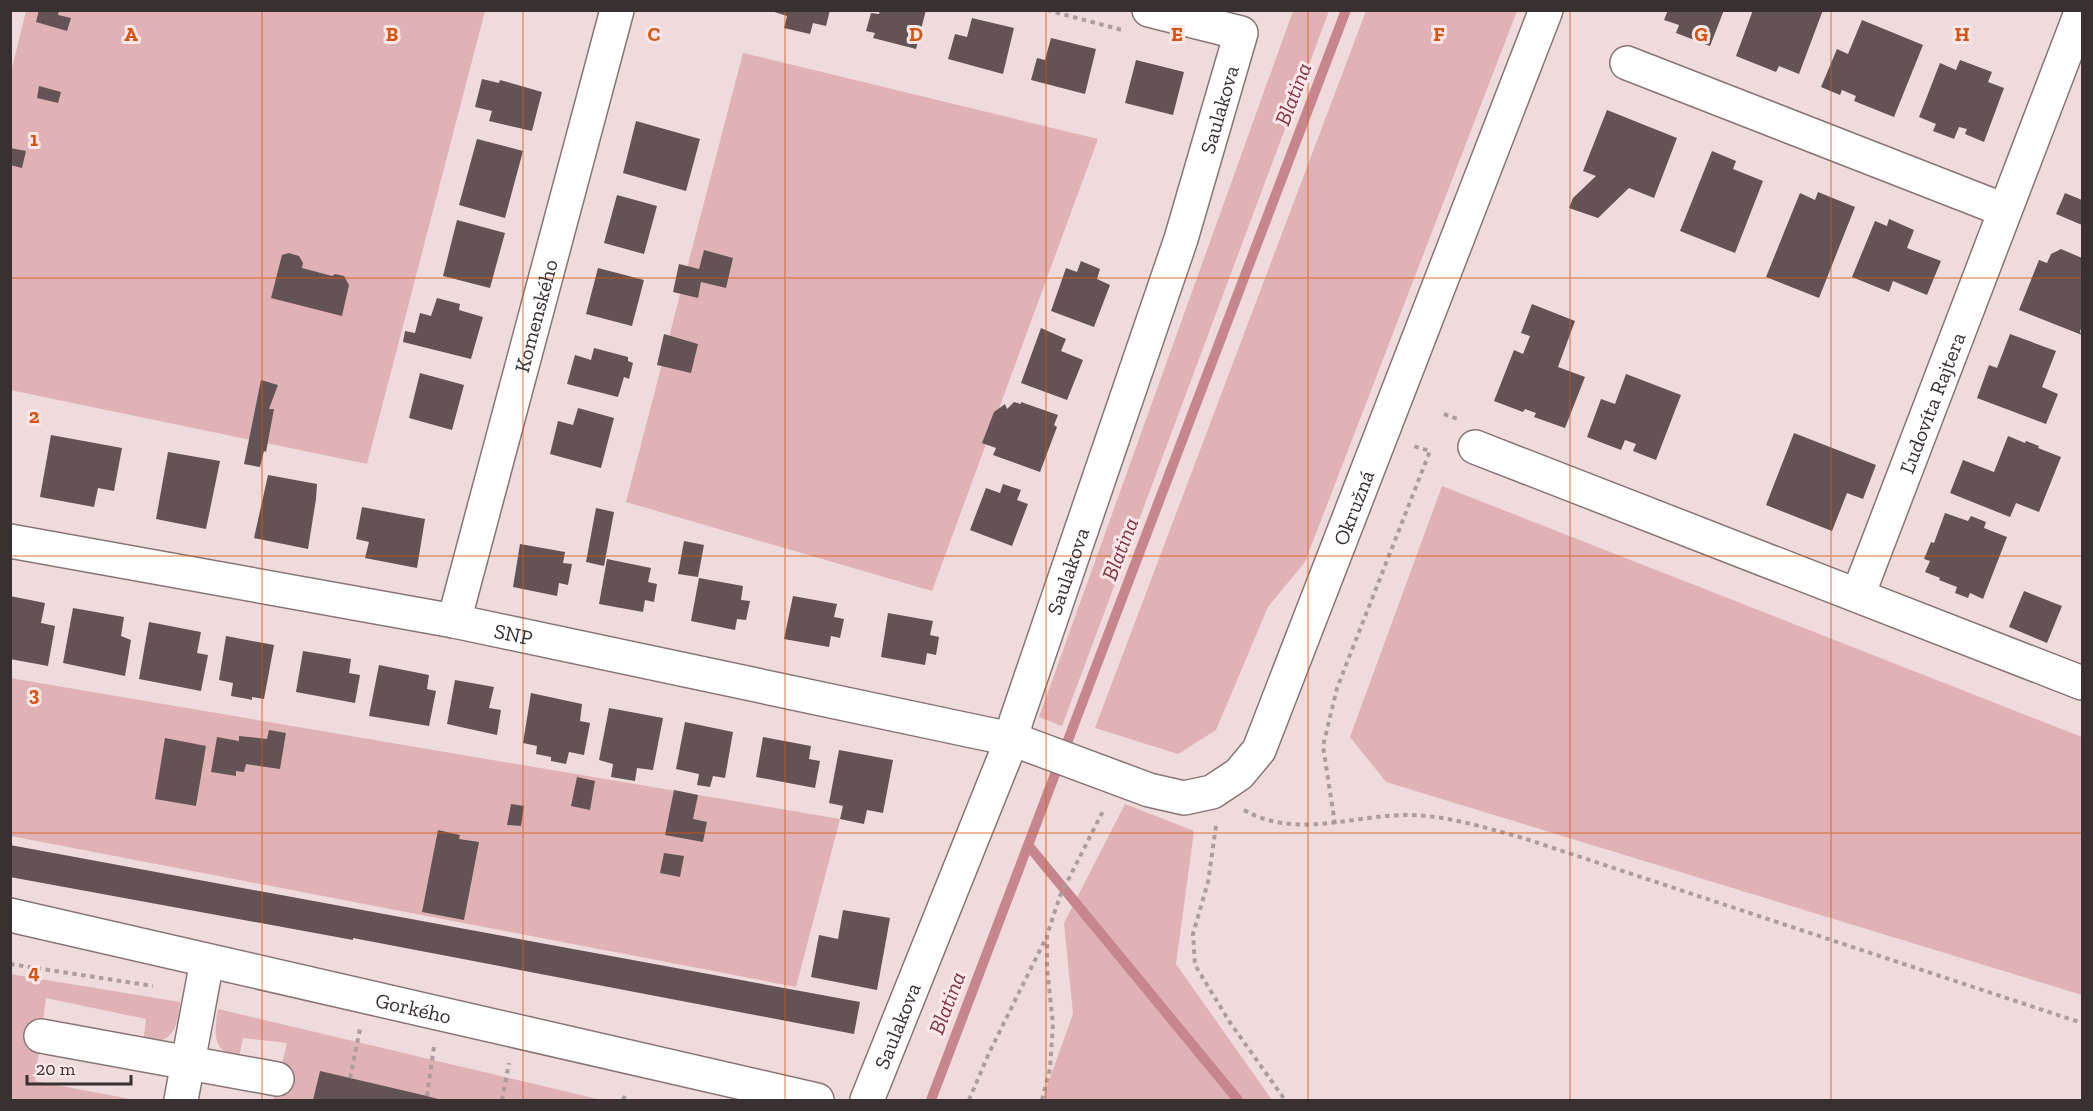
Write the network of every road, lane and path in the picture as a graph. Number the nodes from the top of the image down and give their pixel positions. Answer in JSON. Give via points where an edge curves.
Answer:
{"nodes":[{"id":1,"x":617,"y":10,"type":"edge"},
{"id":2,"x":1149,"y":10,"type":"edge"},
{"id":3,"x":1546,"y":10,"type":"edge"},
{"id":4,"x":2082,"y":10,"type":"edge"},
{"id":5,"x":1627,"y":63,"type":"dead end"},
{"id":6,"x":2004,"y":210,"type":"junction"},
{"id":7,"x":1474,"y":447,"type":"dead end"},
{"id":8,"x":1430,"y":450,"type":"dead end"},
{"id":9,"x":10,"y":541,"type":"edge"},
{"id":10,"x":1858,"y":595,"type":"junction"},
{"id":11,"x":454,"y":621,"type":"junction"},
{"id":12,"x":2082,"y":683,"type":"edge"},
{"id":13,"x":1024,"y":744,"type":"junction"},
{"id":14,"x":1106,"y":774,"type":"junction"},
{"id":15,"x":1212,"y":792,"type":"junction"},
{"id":16,"x":1335,"y":824,"type":"junction"},
{"id":17,"x":10,"y":915,"type":"edge"},
{"id":18,"x":1047,"y":935,"type":"junction"},
{"id":19,"x":207,"y":960,"type":"junction"},
{"id":20,"x":366,"y":997,"type":"junction"},
{"id":21,"x":439,"y":1014,"type":"junction"},
{"id":22,"x":2082,"y":1023,"type":"edge"},
{"id":23,"x":41,"y":1036,"type":"dead end"},
{"id":24,"x":188,"y":1063,"type":"junction"},
{"id":25,"x":350,"y":1078,"type":"dead end"},
{"id":26,"x":277,"y":1079,"type":"dead end"},
{"id":27,"x":628,"y":1091,"type":"dead end"},
{"id":28,"x":427,"y":1096,"type":"dead end"},
{"id":29,"x":181,"y":1101,"type":"edge"},
{"id":30,"x":623,"y":1101,"type":"edge"},
{"id":31,"x":817,"y":1101,"type":"edge"},
{"id":32,"x":867,"y":1101,"type":"edge"},
{"id":33,"x":969,"y":1101,"type":"edge"},
{"id":34,"x":1042,"y":1101,"type":"edge"},
{"id":35,"x":1286,"y":1101,"type":"edge"}],
"edges":[{"from":1,"to":11,"type":"street","name":"Komenského"},
{"from":2,"to":13,"type":"street","name":"Saulakova","via":[[1241,33],[1181,238],[1016,721]]},
{"from":3,"to":15,"type":"street","name":"Okružná","via":[[1259,750],[1239,774]]},
{"from":4,"to":6,"type":"street","name":"Ľudovíta Rajtera"},
{"from":5,"to":6,"type":"street"},
{"from":6,"to":10,"type":"street","name":"Ľudovíta Rajtera"},
{"from":7,"to":10,"type":"street"},
{"from":8,"to":16,"type":"path","via":[[1337,688],[1323,746]]},
{"from":9,"to":11,"type":"street","name":"SNP"},
{"from":10,"to":12,"type":"street"},
{"from":11,"to":13,"type":"street","name":"SNP"},
{"from":13,"to":14,"type":"street","name":"Okružná"},
{"from":13,"to":32,"type":"street","name":"Saulakova"},
{"from":14,"to":15,"type":"street","name":"Okružná","via":[[1184,798]]},
{"from":14,"to":18,"type":"path"},
{"from":15,"to":16,"type":"path","via":[[1255,816],[1281,824]]},
{"from":15,"to":35,"type":"path","via":[[1218,815],[1208,882],[1192,934],[1196,965],[1229,1021]]},
{"from":16,"to":22,"type":"path","via":[[1410,815],[1467,822]]},
{"from":17,"to":19,"type":"street","name":"Gorkého"},
{"from":18,"to":33,"type":"path"},
{"from":18,"to":34,"type":"path","via":[[1053,1024],[1050,1069]]},
{"from":19,"to":20,"type":"street","name":"Gorkého"},
{"from":19,"to":24,"type":"street"},
{"from":20,"to":21,"type":"street","name":"Gorkého"},
{"from":20,"to":25,"type":"path"},
{"from":21,"to":28,"type":"path"},
{"from":21,"to":31,"type":"street","name":"Gorkého"},
{"from":23,"to":24,"type":"street"},
{"from":24,"to":26,"type":"street"},
{"from":24,"to":29,"type":"street"},
{"from":27,"to":30,"type":"path"}]}
